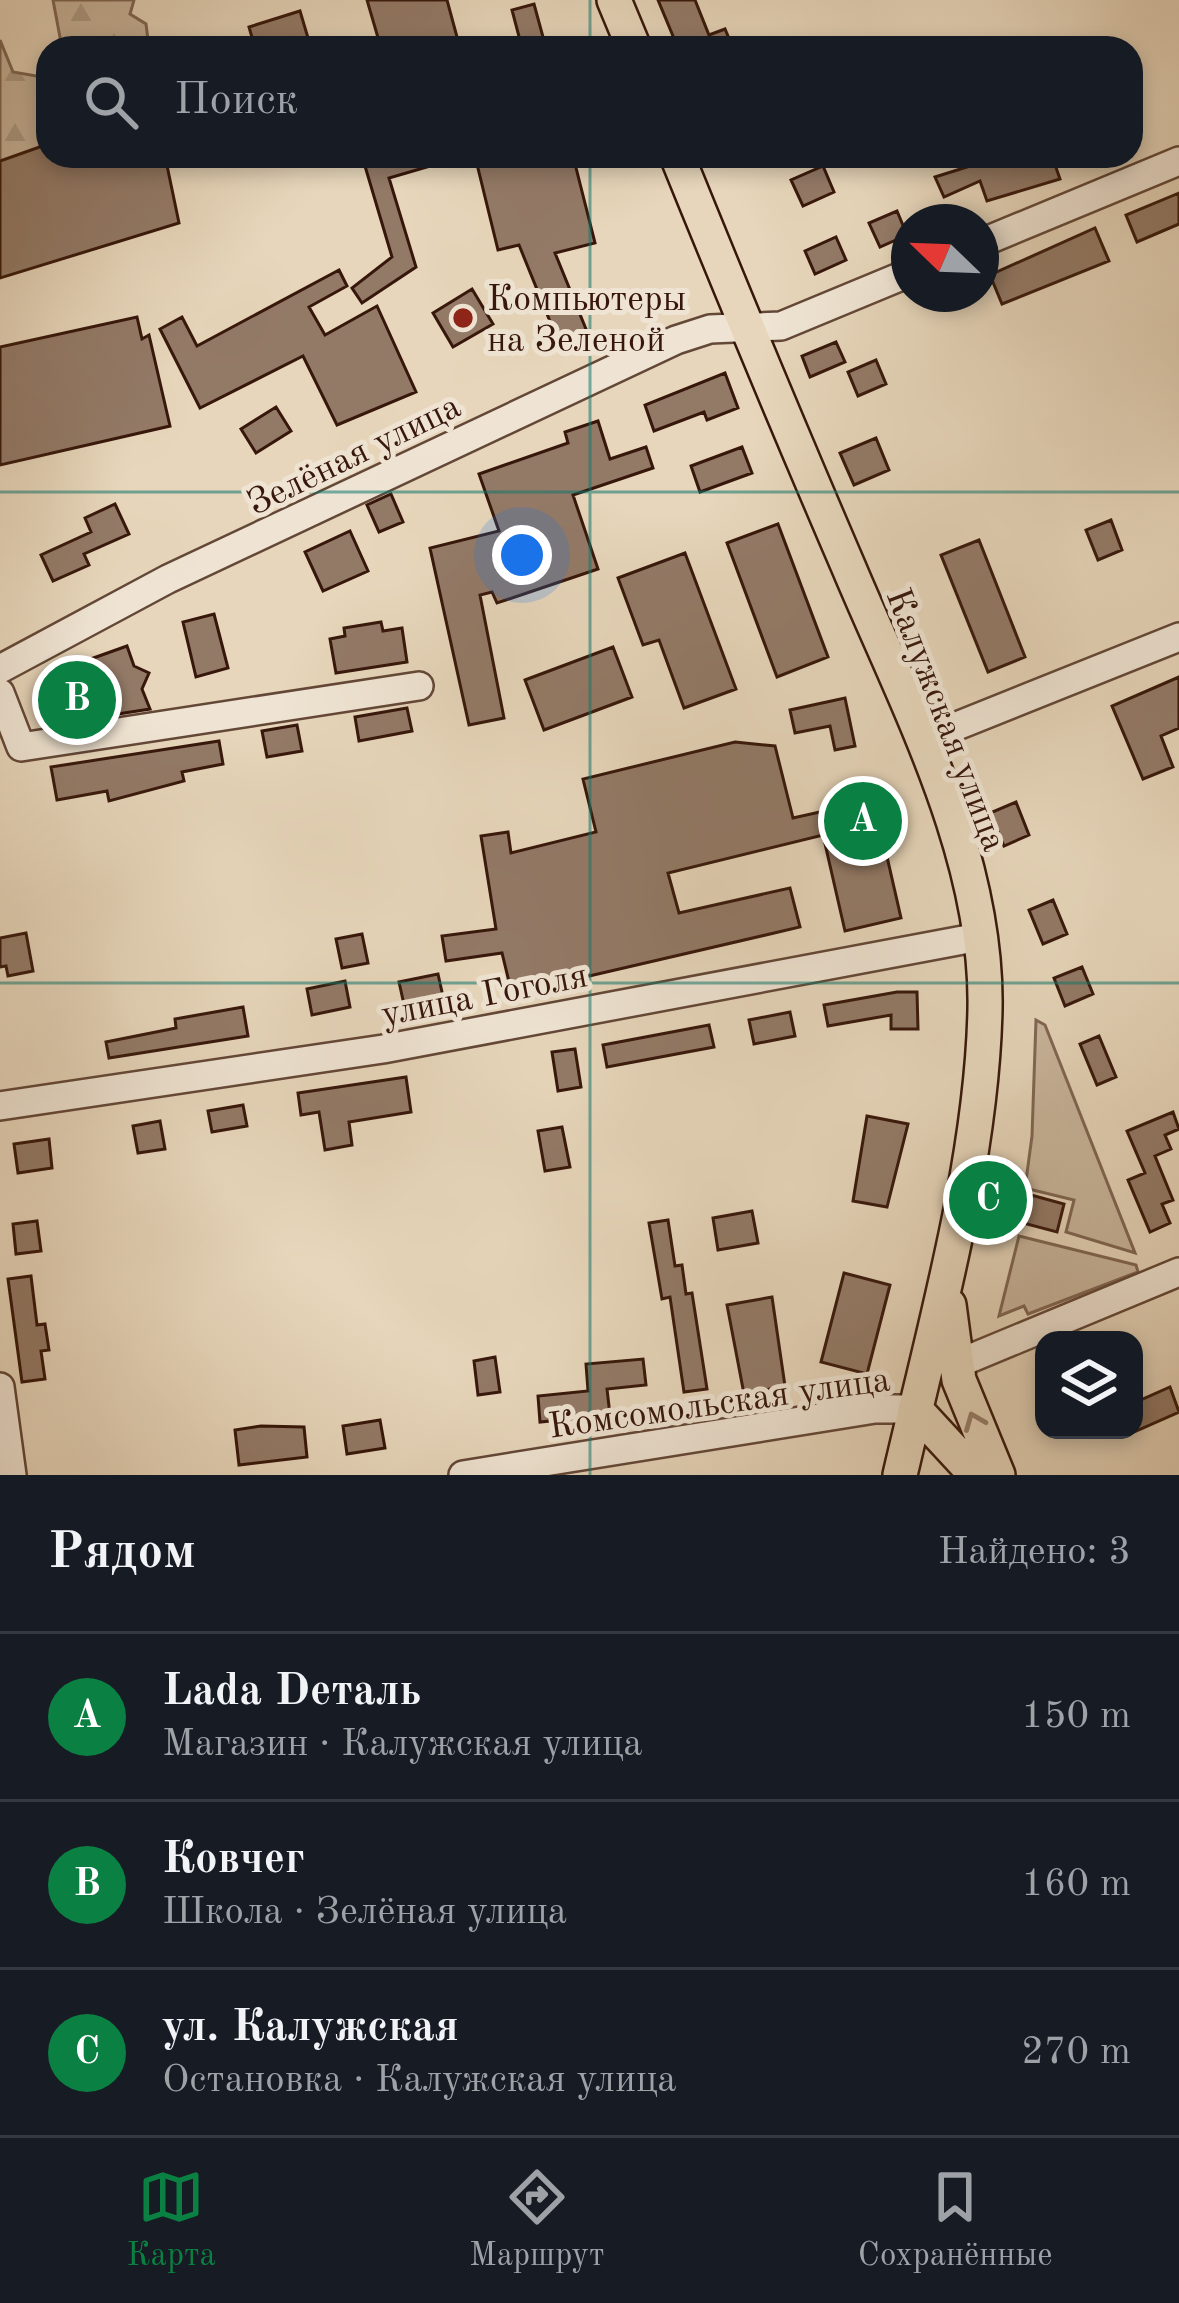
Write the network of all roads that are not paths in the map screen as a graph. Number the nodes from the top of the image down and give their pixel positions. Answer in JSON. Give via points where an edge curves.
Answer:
{"nodes":[{"id":1,"x":614,"y":0,"type":"edge"},
{"id":2,"x":629,"y":36,"type":"edge"},
{"id":3,"x":1179,"y":161,"type":"edge"},
{"id":4,"x":682,"y":168,"type":"edge"},
{"id":5,"x":999,"y":236,"type":"edge"},
{"id":6,"x":891,"y":280,"type":"edge"},
{"id":7,"x":746,"y":326,"type":"junction"},
{"id":8,"x":1179,"y":637,"type":"edge"},
{"id":9,"x":0,"y":669,"type":"edge"},
{"id":10,"x":419,"y":686,"type":"dead end"},
{"id":11,"x":0,"y":693,"type":"edge"},
{"id":12,"x":922,"y":740,"type":"junction"},
{"id":13,"x":979,"y":937,"type":"junction"},
{"id":14,"x":0,"y":1106,"type":"edge"},
{"id":15,"x":1179,"y":1272,"type":"edge"},
{"id":16,"x":946,"y":1278,"type":"junction"},
{"id":17,"x":957,"y":1364,"type":"junction"},
{"id":18,"x":0,"y":1387,"type":"edge"},
{"id":19,"x":915,"y":1409,"type":"junction"},
{"id":20,"x":12,"y":1475,"type":"edge"},
{"id":21,"x":463,"y":1475,"type":"edge"},
{"id":22,"x":900,"y":1475,"type":"edge"},
{"id":23,"x":976,"y":1475,"type":"edge"},
{"id":24,"x":998,"y":1475,"type":"edge"}],
"edges":[{"from":1,"to":2,"type":"main road"},
{"from":3,"to":5,"type":"street"},
{"from":4,"to":7,"type":"main road","name":"Калужская улица"},
{"from":6,"to":7,"type":"street","name":"Зелёная улица","via":[[781,326]]},
{"from":7,"to":9,"type":"street","name":"Зелёная улица","via":[[676,340],[168,579]]},
{"from":7,"to":12,"type":"main road","name":"Калужская улица"},
{"from":8,"to":12,"type":"street"},
{"from":10,"to":11,"type":"street","via":[[21,747]]},
{"from":12,"to":13,"type":"main road","name":"Калужская улица","via":[[963,858]]},
{"from":13,"to":14,"type":"street","name":"улица Гоголя","via":[[383,1049]]},
{"from":13,"to":16,"type":"main road","name":"Калужская улица","via":[[983,1041]]},
{"from":15,"to":17,"type":"street"},
{"from":16,"to":17,"type":"main road"},
{"from":16,"to":19,"type":"main road","name":"Калужская улица"},
{"from":24,"to":17,"type":"main road","one_way":true},
{"from":18,"to":20,"type":"street"},
{"from":19,"to":21,"type":"street","name":"Комсомольская улица"},
{"from":19,"to":22,"type":"main road","name":"Калужская улица"},
{"from":19,"to":23,"type":"main road"}]}
